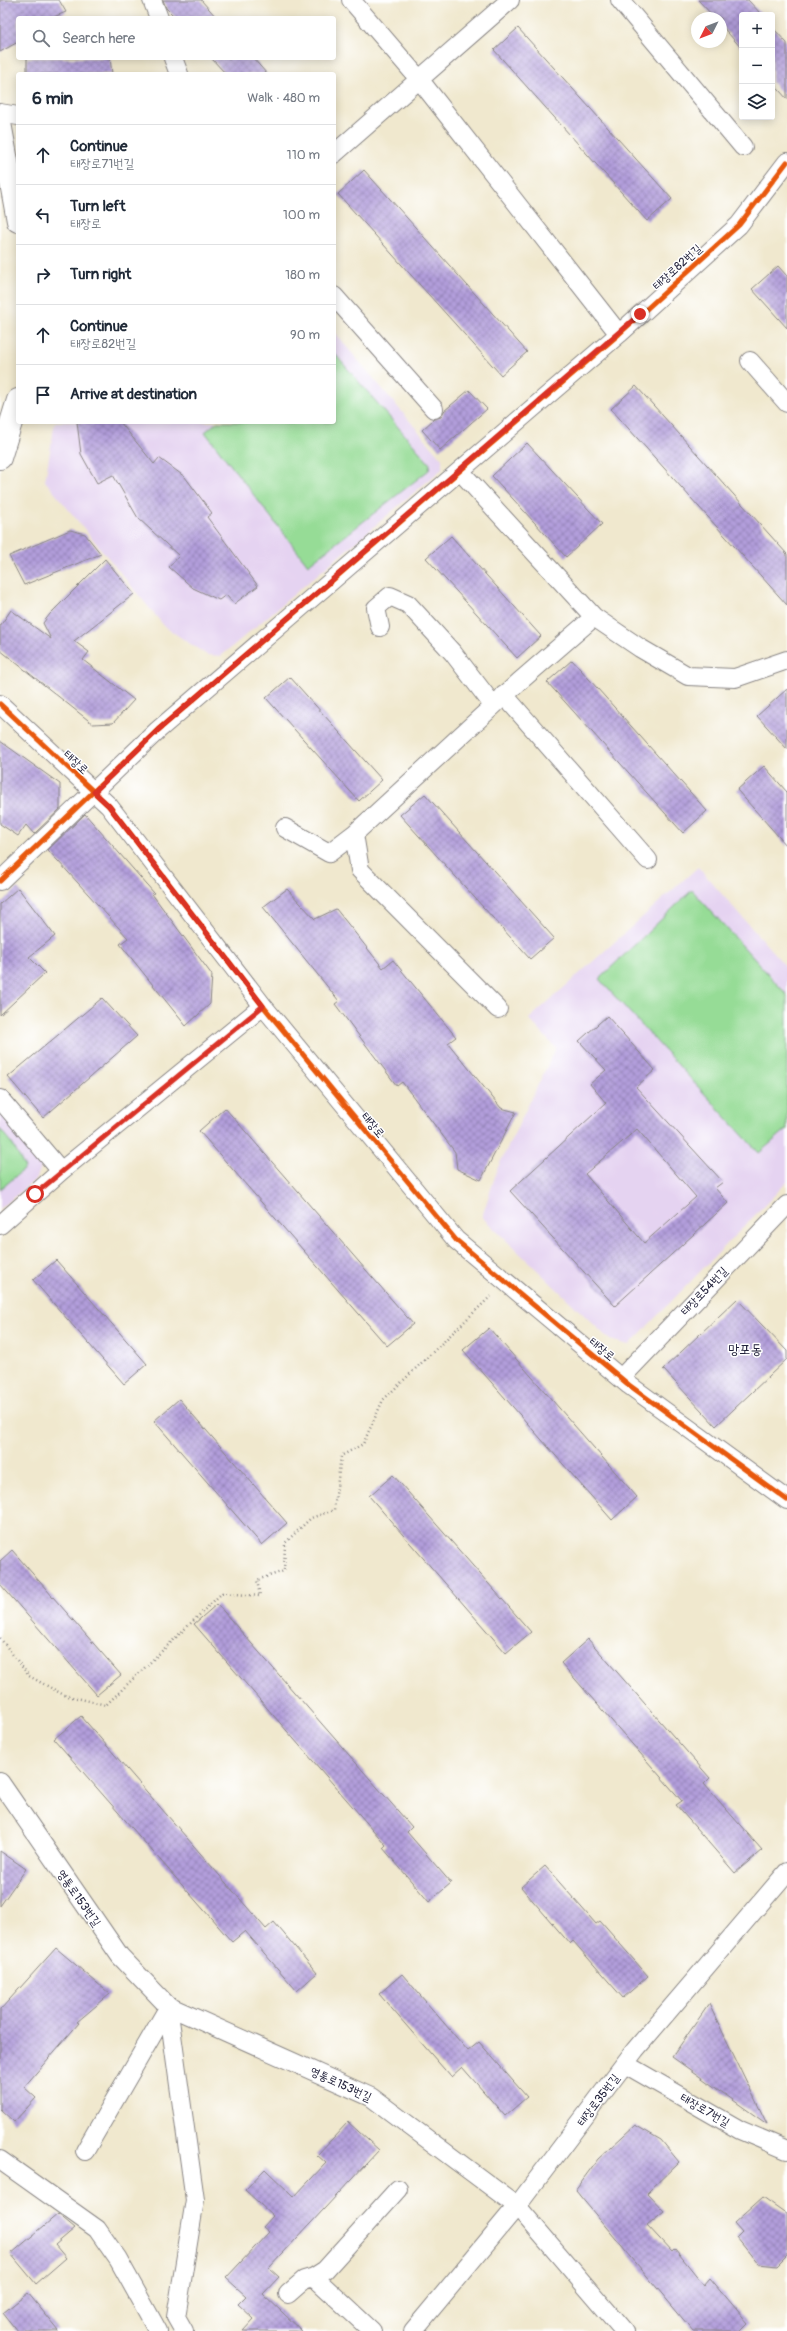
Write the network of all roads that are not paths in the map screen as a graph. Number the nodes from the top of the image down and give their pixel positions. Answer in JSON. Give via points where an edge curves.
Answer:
{"nodes":[{"id":1,"x":152,"y":0,"type":"edge"},
{"id":2,"x":351,"y":0,"type":"edge"},
{"id":3,"x":510,"y":0,"type":"edge"},
{"id":4,"x":620,"y":0,"type":"edge"},
{"id":5,"x":158,"y":16,"type":"edge"},
{"id":6,"x":174,"y":60,"type":"edge"},
{"id":7,"x":178,"y":72,"type":"edge"},
{"id":8,"x":419,"y":79,"type":"junction"},
{"id":9,"x":0,"y":113,"type":"edge"},
{"id":10,"x":16,"y":116,"type":"edge"},
{"id":11,"x":0,"y":123,"type":"edge"},
{"id":12,"x":743,"y":147,"type":"dead end"},
{"id":13,"x":336,"y":152,"type":"edge"},
{"id":14,"x":787,"y":162,"type":"edge"},
{"id":15,"x":16,"y":210,"type":"edge"},
{"id":16,"x":336,"y":298,"type":"edge"},
{"id":17,"x":618,"y":334,"type":"junction"},
{"id":18,"x":750,"y":361,"type":"dead end"},
{"id":19,"x":787,"y":402,"type":"edge"},
{"id":20,"x":16,"y":406,"type":"edge"},
{"id":21,"x":434,"y":409,"type":"dead end"},
{"id":22,"x":0,"y":458,"type":"edge"},
{"id":23,"x":460,"y":471,"type":"junction"},
{"id":24,"x":594,"y":617,"type":"junction"},
{"id":25,"x":380,"y":628,"type":"dead end"},
{"id":26,"x":787,"y":660,"type":"edge"},
{"id":27,"x":498,"y":700,"type":"junction"},
{"id":28,"x":0,"y":704,"type":"edge"},
{"id":29,"x":94,"y":792,"type":"junction"},
{"id":30,"x":285,"y":828,"type":"dead end"},
{"id":31,"x":354,"y":834,"type":"junction"},
{"id":32,"x":648,"y":860,"type":"dead end"},
{"id":33,"x":0,"y":881,"type":"edge"},
{"id":34,"x":263,"y":1006,"type":"junction"},
{"id":35,"x":498,"y":1009,"type":"dead end"},
{"id":36,"x":0,"y":1099,"type":"edge"},
{"id":37,"x":61,"y":1171,"type":"junction"},
{"id":38,"x":787,"y":1205,"type":"edge"},
{"id":39,"x":0,"y":1225,"type":"edge"},
{"id":40,"x":621,"y":1378,"type":"junction"},
{"id":41,"x":787,"y":1500,"type":"edge"},
{"id":42,"x":0,"y":1782,"type":"edge"},
{"id":43,"x":787,"y":1872,"type":"edge"},
{"id":44,"x":168,"y":2007,"type":"junction"},
{"id":45,"x":626,"y":2064,"type":"junction"},
{"id":46,"x":787,"y":2150,"type":"edge"},
{"id":47,"x":85,"y":2151,"type":"dead end"},
{"id":48,"x":0,"y":2160,"type":"edge"},
{"id":49,"x":398,"y":2189,"type":"dead end"},
{"id":50,"x":517,"y":2206,"type":"junction"},
{"id":51,"x":314,"y":2277,"type":"junction"},
{"id":52,"x":288,"y":2294,"type":"dead end"},
{"id":53,"x":158,"y":2331,"type":"edge"},
{"id":54,"x":184,"y":2331,"type":"edge"},
{"id":55,"x":372,"y":2331,"type":"edge"},
{"id":56,"x":413,"y":2331,"type":"edge"},
{"id":57,"x":624,"y":2331,"type":"edge"}],
"edges":[{"from":1,"to":5,"type":"street"},
{"from":2,"to":8,"type":"street"},
{"from":3,"to":8,"type":"street"},
{"from":4,"to":12,"type":"street"},
{"from":6,"to":7,"type":"street"},
{"from":8,"to":13,"type":"street"},
{"from":8,"to":17,"type":"street"},
{"from":9,"to":10,"type":"street"},
{"from":11,"to":15,"type":"main road"},
{"from":14,"to":17,"type":"street","name":"태장로82번길","via":[[739,225]]},
{"from":16,"to":21,"type":"street"},
{"from":17,"to":23,"type":"street","name":"태장로82번길"},
{"from":18,"to":19,"type":"street"},
{"from":20,"to":22,"type":"main road"},
{"from":23,"to":24,"type":"street"},
{"from":23,"to":29,"type":"street","name":"태장로82번길","via":[[158,730]]},
{"from":24,"to":26,"type":"street","via":[[688,676],[735,678]]},
{"from":24,"to":27,"type":"street"},
{"from":25,"to":27,"type":"street","via":[[376,608],[390,596],[408,604]]},
{"from":27,"to":31,"type":"street"},
{"from":27,"to":32,"type":"street"},
{"from":28,"to":29,"type":"street","name":"태장로"},
{"from":29,"to":33,"type":"street","name":"태장로82번길"},
{"from":29,"to":34,"type":"street","name":"태장로","via":[[109,806]]},
{"from":30,"to":31,"type":"street","via":[[329,853]]},
{"from":31,"to":35,"type":"street","via":[[360,870]]},
{"from":34,"to":37,"type":"street"},
{"from":34,"to":40,"type":"street","name":"태장로","via":[[456,1240]]},
{"from":36,"to":37,"type":"street"},
{"from":37,"to":39,"type":"street"},
{"from":38,"to":40,"type":"street","name":"태장로54번길"},
{"from":40,"to":41,"type":"street","name":"태장로"},
{"from":42,"to":44,"type":"street","name":"영통로153번길","via":[[120,1956]]},
{"from":43,"to":45,"type":"street","name":"태장로35번길"},
{"from":44,"to":47,"type":"street"},
{"from":44,"to":50,"type":"street","name":"영통로153번길","via":[[371,2097]]},
{"from":44,"to":54,"type":"street","via":[[195,2200],[176,2317]]},
{"from":45,"to":46,"type":"street","name":"태장로7번길","via":[[740,2130]]},
{"from":45,"to":50,"type":"street","name":"태장로35번길"},
{"from":48,"to":53,"type":"street","via":[[97,2229],[118,2259]]},
{"from":49,"to":51,"type":"street","via":[[325,2270]]},
{"from":50,"to":56,"type":"street","name":"태장로35번길"},
{"from":50,"to":57,"type":"street","name":"영통로153번길"},
{"from":51,"to":52,"type":"street","via":[[304,2280]]},
{"from":51,"to":55,"type":"street"}]}
